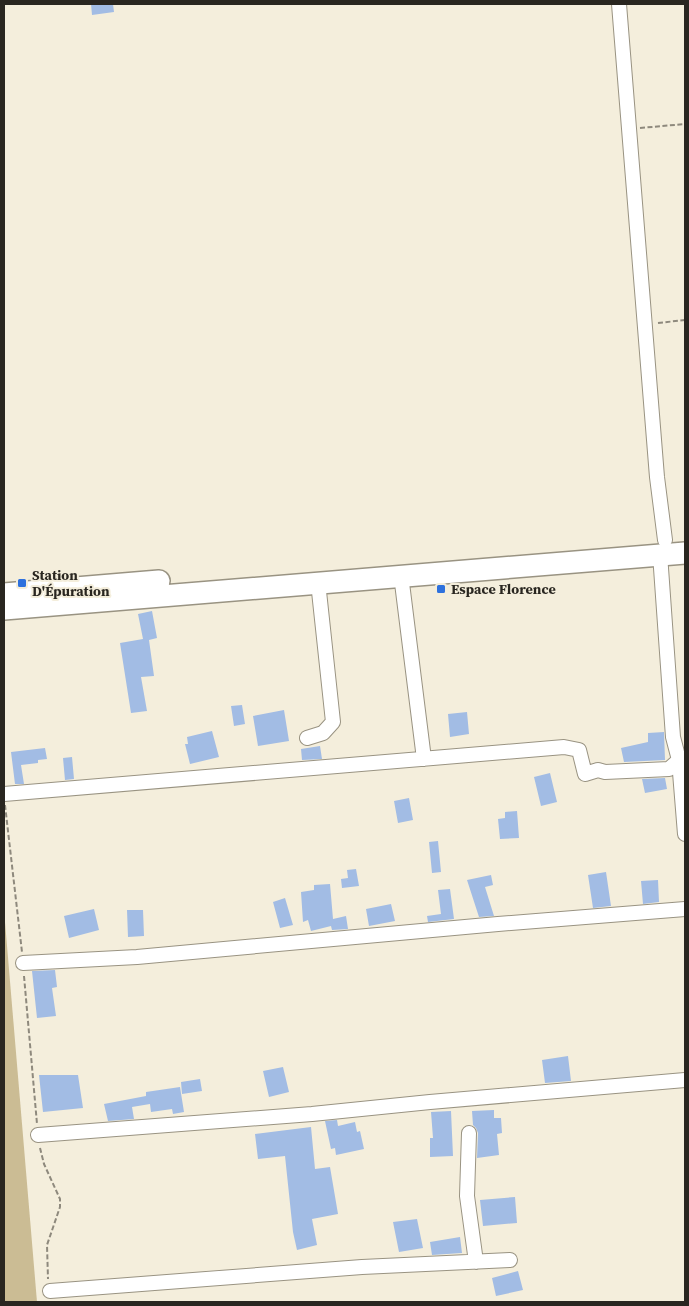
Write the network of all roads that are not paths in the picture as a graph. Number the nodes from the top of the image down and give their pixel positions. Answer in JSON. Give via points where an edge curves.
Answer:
{"nodes":[{"id":1,"x":619,"y":4,"type":"edge"},
{"id":2,"x":670,"y":544,"type":"edge"},
{"id":3,"x":685,"y":552,"type":"edge"},
{"id":4,"x":401,"y":575,"type":"junction"},
{"id":5,"x":318,"y":582,"type":"junction"},
{"id":6,"x":4,"y":594,"type":"edge"},
{"id":7,"x":4,"y":609,"type":"edge"},
{"id":8,"x":307,"y":738,"type":"dead end"},
{"id":9,"x":424,"y":759,"type":"junction"},
{"id":10,"x":679,"y":760,"type":"junction"},
{"id":11,"x":4,"y":796,"type":"edge"},
{"id":12,"x":685,"y":834,"type":"edge"},
{"id":13,"x":685,"y":909,"type":"edge"},
{"id":14,"x":23,"y":963,"type":"road end"},
{"id":15,"x":685,"y":1080,"type":"edge"},
{"id":16,"x":469,"y":1133,"type":"dead end"},
{"id":17,"x":38,"y":1135,"type":"road end"},
{"id":18,"x":510,"y":1260,"type":"dead end"},
{"id":19,"x":476,"y":1262,"type":"junction"},
{"id":20,"x":50,"y":1291,"type":"road end"}],
"edges":[{"from":1,"to":2,"type":"street","via":[[657,477]]},
{"from":2,"to":3,"type":"highway"},
{"from":2,"to":4,"type":"highway"},
{"from":2,"to":6,"type":"highway","via":[[513,551]]},
{"from":2,"to":10,"type":"street","via":[[673,736]]},
{"from":4,"to":5,"type":"highway"},
{"from":4,"to":9,"type":"street"},
{"from":5,"to":7,"type":"highway"},
{"from":5,"to":8,"type":"street","via":[[332,722],[323,733]]},
{"from":9,"to":10,"type":"street","via":[[564,747],[579,750],[585,774],[598,770],[669,769]]},
{"from":9,"to":11,"type":"street"},
{"from":10,"to":12,"type":"street"},
{"from":13,"to":14,"type":"street","via":[[137,957]]},
{"from":15,"to":17,"type":"street"},
{"from":16,"to":19,"type":"street","via":[[467,1196]]},
{"from":18,"to":19,"type":"street"},
{"from":19,"to":20,"type":"street","via":[[362,1267]]}]}
